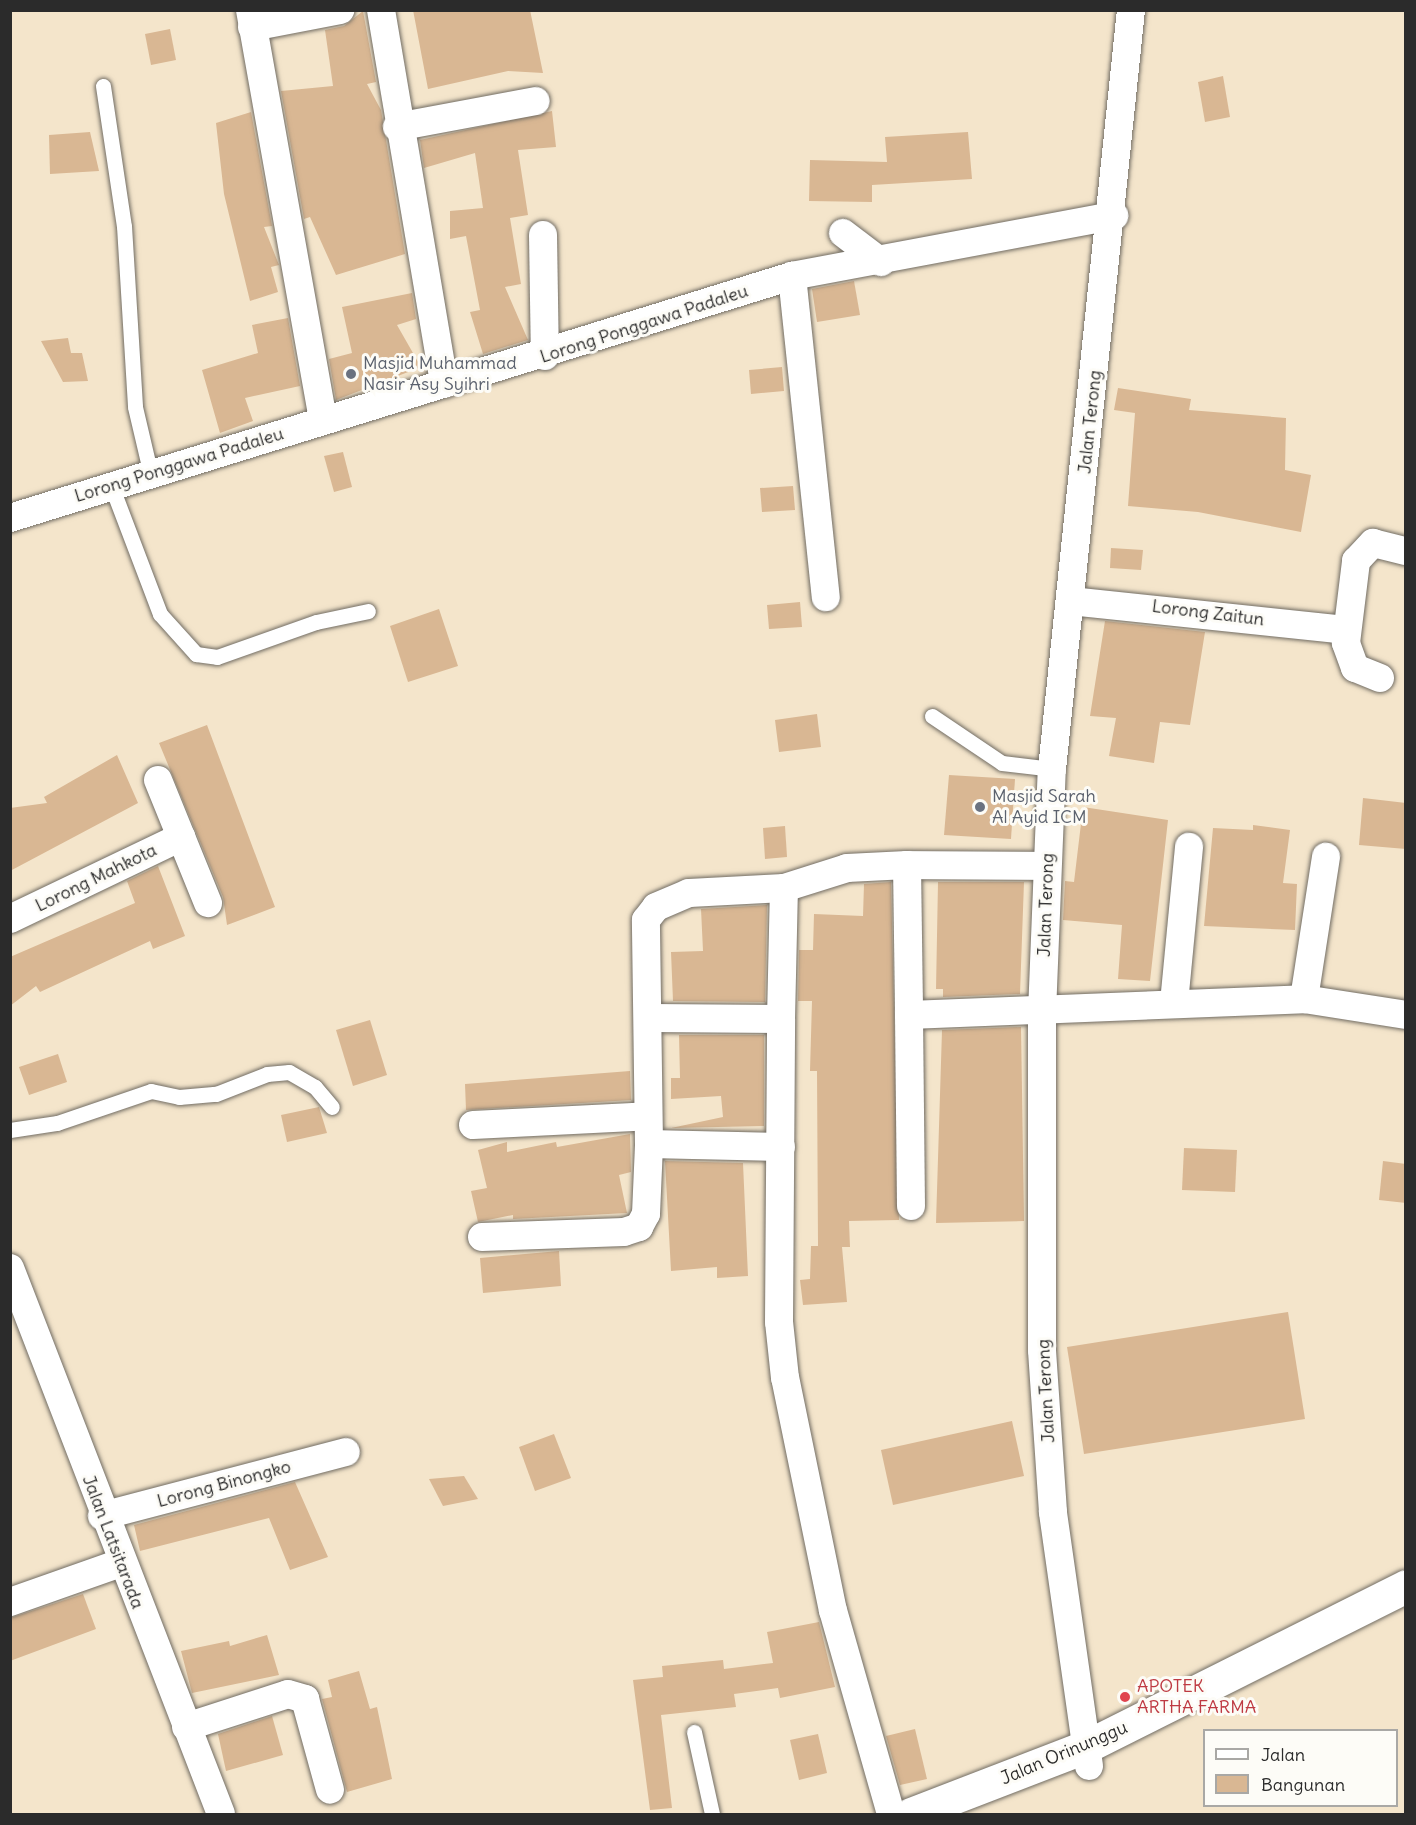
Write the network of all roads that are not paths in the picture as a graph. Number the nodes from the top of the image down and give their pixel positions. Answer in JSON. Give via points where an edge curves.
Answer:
{"nodes":[{"id":1,"x":340,"y":10,"type":"edge"},
{"id":2,"x":381,"y":10,"type":"edge"},
{"id":3,"x":1131,"y":10,"type":"edge"},
{"id":4,"x":251,"y":19,"type":"edge"},
{"id":5,"x":103,"y":86,"type":"dead end"},
{"id":6,"x":536,"y":101,"type":"dead end"},
{"id":7,"x":396,"y":127,"type":"junction"},
{"id":8,"x":1114,"y":216,"type":"junction"},
{"id":9,"x":843,"y":233,"type":"dead end"},
{"id":10,"x":543,"y":235,"type":"dead end"},
{"id":11,"x":881,"y":262,"type":"junction"},
{"id":12,"x":792,"y":276,"type":"junction"},
{"id":13,"x":545,"y":356,"type":"junction"},
{"id":14,"x":444,"y":384,"type":"junction"},
{"id":15,"x":323,"y":420,"type":"junction"},
{"id":16,"x":151,"y":475,"type":"junction"},
{"id":17,"x":111,"y":485,"type":"junction"},
{"id":18,"x":10,"y":518,"type":"edge"},
{"id":19,"x":1406,"y":551,"type":"edge"},
{"id":20,"x":826,"y":597,"type":"dead end"},
{"id":21,"x":1070,"y":601,"type":"junction"},
{"id":22,"x":368,"y":611,"type":"dead end"},
{"id":23,"x":1345,"y":630,"type":"junction"},
{"id":24,"x":1380,"y":678,"type":"dead end"},
{"id":25,"x":932,"y":716,"type":"dead end"},
{"id":26,"x":1052,"y":769,"type":"junction"},
{"id":27,"x":158,"y":780,"type":"dead end"},
{"id":28,"x":181,"y":837,"type":"junction"},
{"id":29,"x":1189,"y":847,"type":"dead end"},
{"id":30,"x":1326,"y":857,"type":"dead end"},
{"id":31,"x":907,"y":865,"type":"junction"},
{"id":32,"x":1046,"y":866,"type":"junction"},
{"id":33,"x":784,"y":888,"type":"junction"},
{"id":34,"x":208,"y":903,"type":"dead end"},
{"id":35,"x":10,"y":919,"type":"edge"},
{"id":36,"x":1304,"y":999,"type":"junction"},
{"id":37,"x":1174,"y":1003,"type":"junction"},
{"id":38,"x":1042,"y":1013,"type":"junction"},
{"id":39,"x":909,"y":1015,"type":"junction"},
{"id":40,"x":1406,"y":1015,"type":"edge"},
{"id":41,"x":651,"y":1018,"type":"junction"},
{"id":42,"x":781,"y":1019,"type":"junction"},
{"id":43,"x":332,"y":1107,"type":"dead end"},
{"id":44,"x":648,"y":1116,"type":"junction"},
{"id":45,"x":473,"y":1125,"type":"dead end"},
{"id":46,"x":10,"y":1130,"type":"edge"},
{"id":47,"x":649,"y":1144,"type":"junction"},
{"id":48,"x":781,"y":1147,"type":"junction"},
{"id":49,"x":911,"y":1206,"type":"dead end"},
{"id":50,"x":482,"y":1237,"type":"dead end"},
{"id":51,"x":10,"y":1268,"type":"edge"},
{"id":52,"x":346,"y":1452,"type":"dead end"},
{"id":53,"x":102,"y":1516,"type":"junction"},
{"id":54,"x":121,"y":1563,"type":"junction"},
{"id":55,"x":1406,"y":1586,"type":"edge"},
{"id":56,"x":10,"y":1602,"type":"edge"},
{"id":57,"x":1406,"y":1610,"type":"edge"},
{"id":58,"x":186,"y":1727,"type":"junction"},
{"id":59,"x":694,"y":1732,"type":"dead end"},
{"id":60,"x":1087,"y":1756,"type":"junction"},
{"id":61,"x":330,"y":1790,"type":"dead end"},
{"id":62,"x":221,"y":1815,"type":"edge"},
{"id":63,"x":712,"y":1815,"type":"edge"},
{"id":64,"x":891,"y":1815,"type":"edge"},
{"id":65,"x":911,"y":1815,"type":"edge"},
{"id":66,"x":972,"y":1815,"type":"edge"}],
"edges":[{"from":1,"to":4,"type":"street"},
{"from":2,"to":7,"type":"street"},
{"from":3,"to":8,"type":"street","name":"Jalan Terong"},
{"from":4,"to":15,"type":"street"},
{"from":5,"to":16,"type":"lane","via":[[124,226],[135,407]]},
{"from":6,"to":7,"type":"street"},
{"from":7,"to":14,"type":"street"},
{"from":8,"to":11,"type":"street","name":"Lorong Ponggawa Padaleu"},
{"from":8,"to":21,"type":"street","name":"Jalan Terong"},
{"from":9,"to":11,"type":"street"},
{"from":10,"to":13,"type":"street"},
{"from":11,"to":12,"type":"street","name":"Lorong Ponggawa Padaleu"},
{"from":12,"to":13,"type":"street","name":"Lorong Ponggawa Padaleu"},
{"from":12,"to":20,"type":"street"},
{"from":13,"to":14,"type":"street","name":"Lorong Ponggawa Padaleu"},
{"from":14,"to":15,"type":"street","name":"Lorong Ponggawa Padaleu"},
{"from":15,"to":16,"type":"street","name":"Lorong Ponggawa Padaleu"},
{"from":16,"to":17,"type":"street","name":"Lorong Ponggawa Padaleu"},
{"from":17,"to":18,"type":"street","name":"Lorong Ponggawa Padaleu"},
{"from":17,"to":22,"type":"lane","via":[[160,614],[196,654],[226,655],[316,622]]},
{"from":19,"to":23,"type":"street","via":[[1373,543],[1358,555]]},
{"from":21,"to":23,"type":"street","name":"Lorong Zaitun"},
{"from":21,"to":26,"type":"street","name":"Jalan Terong"},
{"from":23,"to":24,"type":"street","via":[[1356,668]]},
{"from":25,"to":26,"type":"lane","via":[[1002,763]]},
{"from":26,"to":32,"type":"street","name":"Jalan Terong"},
{"from":27,"to":28,"type":"street"},
{"from":28,"to":34,"type":"street"},
{"from":28,"to":35,"type":"street","name":"Lorong Mahkota"},
{"from":29,"to":37,"type":"street"},
{"from":30,"to":36,"type":"street"},
{"from":31,"to":32,"type":"street"},
{"from":31,"to":33,"type":"street","via":[[847,868]]},
{"from":31,"to":39,"type":"street"},
{"from":32,"to":38,"type":"street","name":"Jalan Terong"},
{"from":33,"to":41,"type":"street","via":[[689,893],[656,907],[646,921],[645,940]]},
{"from":33,"to":42,"type":"street"},
{"from":36,"to":37,"type":"street"},
{"from":36,"to":40,"type":"street"},
{"from":37,"to":38,"type":"street"},
{"from":38,"to":39,"type":"street"},
{"from":38,"to":60,"type":"street","name":"Jalan Terong","via":[[1042,1350],[1053,1512]]},
{"from":39,"to":49,"type":"street"},
{"from":41,"to":42,"type":"street"},
{"from":41,"to":44,"type":"street"},
{"from":42,"to":48,"type":"street"},
{"from":43,"to":46,"type":"lane","via":[[315,1087],[289,1072],[201,1096],[141,1093],[57,1123]]},
{"from":44,"to":45,"type":"street"},
{"from":44,"to":47,"type":"street"},
{"from":47,"to":48,"type":"street"},
{"from":47,"to":50,"type":"street","via":[[646,1214],[639,1227],[624,1233]]},
{"from":48,"to":64,"type":"street","via":[[779,1322],[785,1378],[833,1611]]},
{"from":51,"to":53,"type":"street","name":"Jalan Latsitarada"},
{"from":52,"to":53,"type":"street","name":"Lorong Binongko"},
{"from":53,"to":54,"type":"street","name":"Jalan Latsitarada"},
{"from":54,"to":56,"type":"street"},
{"from":54,"to":58,"type":"street","name":"Jalan Latsitarada"},
{"from":55,"to":60,"type":"street","name":"Jalan Orinunggu"},
{"from":57,"to":60,"type":"street","name":"Jalan Orinunggu"},
{"from":58,"to":61,"type":"street","via":[[288,1694],[305,1699]]},
{"from":58,"to":62,"type":"street","name":"Jalan Latsitarada"},
{"from":59,"to":63,"type":"lane"},
{"from":60,"to":65,"type":"street","name":"Jalan Orinunggu"},
{"from":60,"to":66,"type":"street","name":"Jalan Orinunggu"}]}
